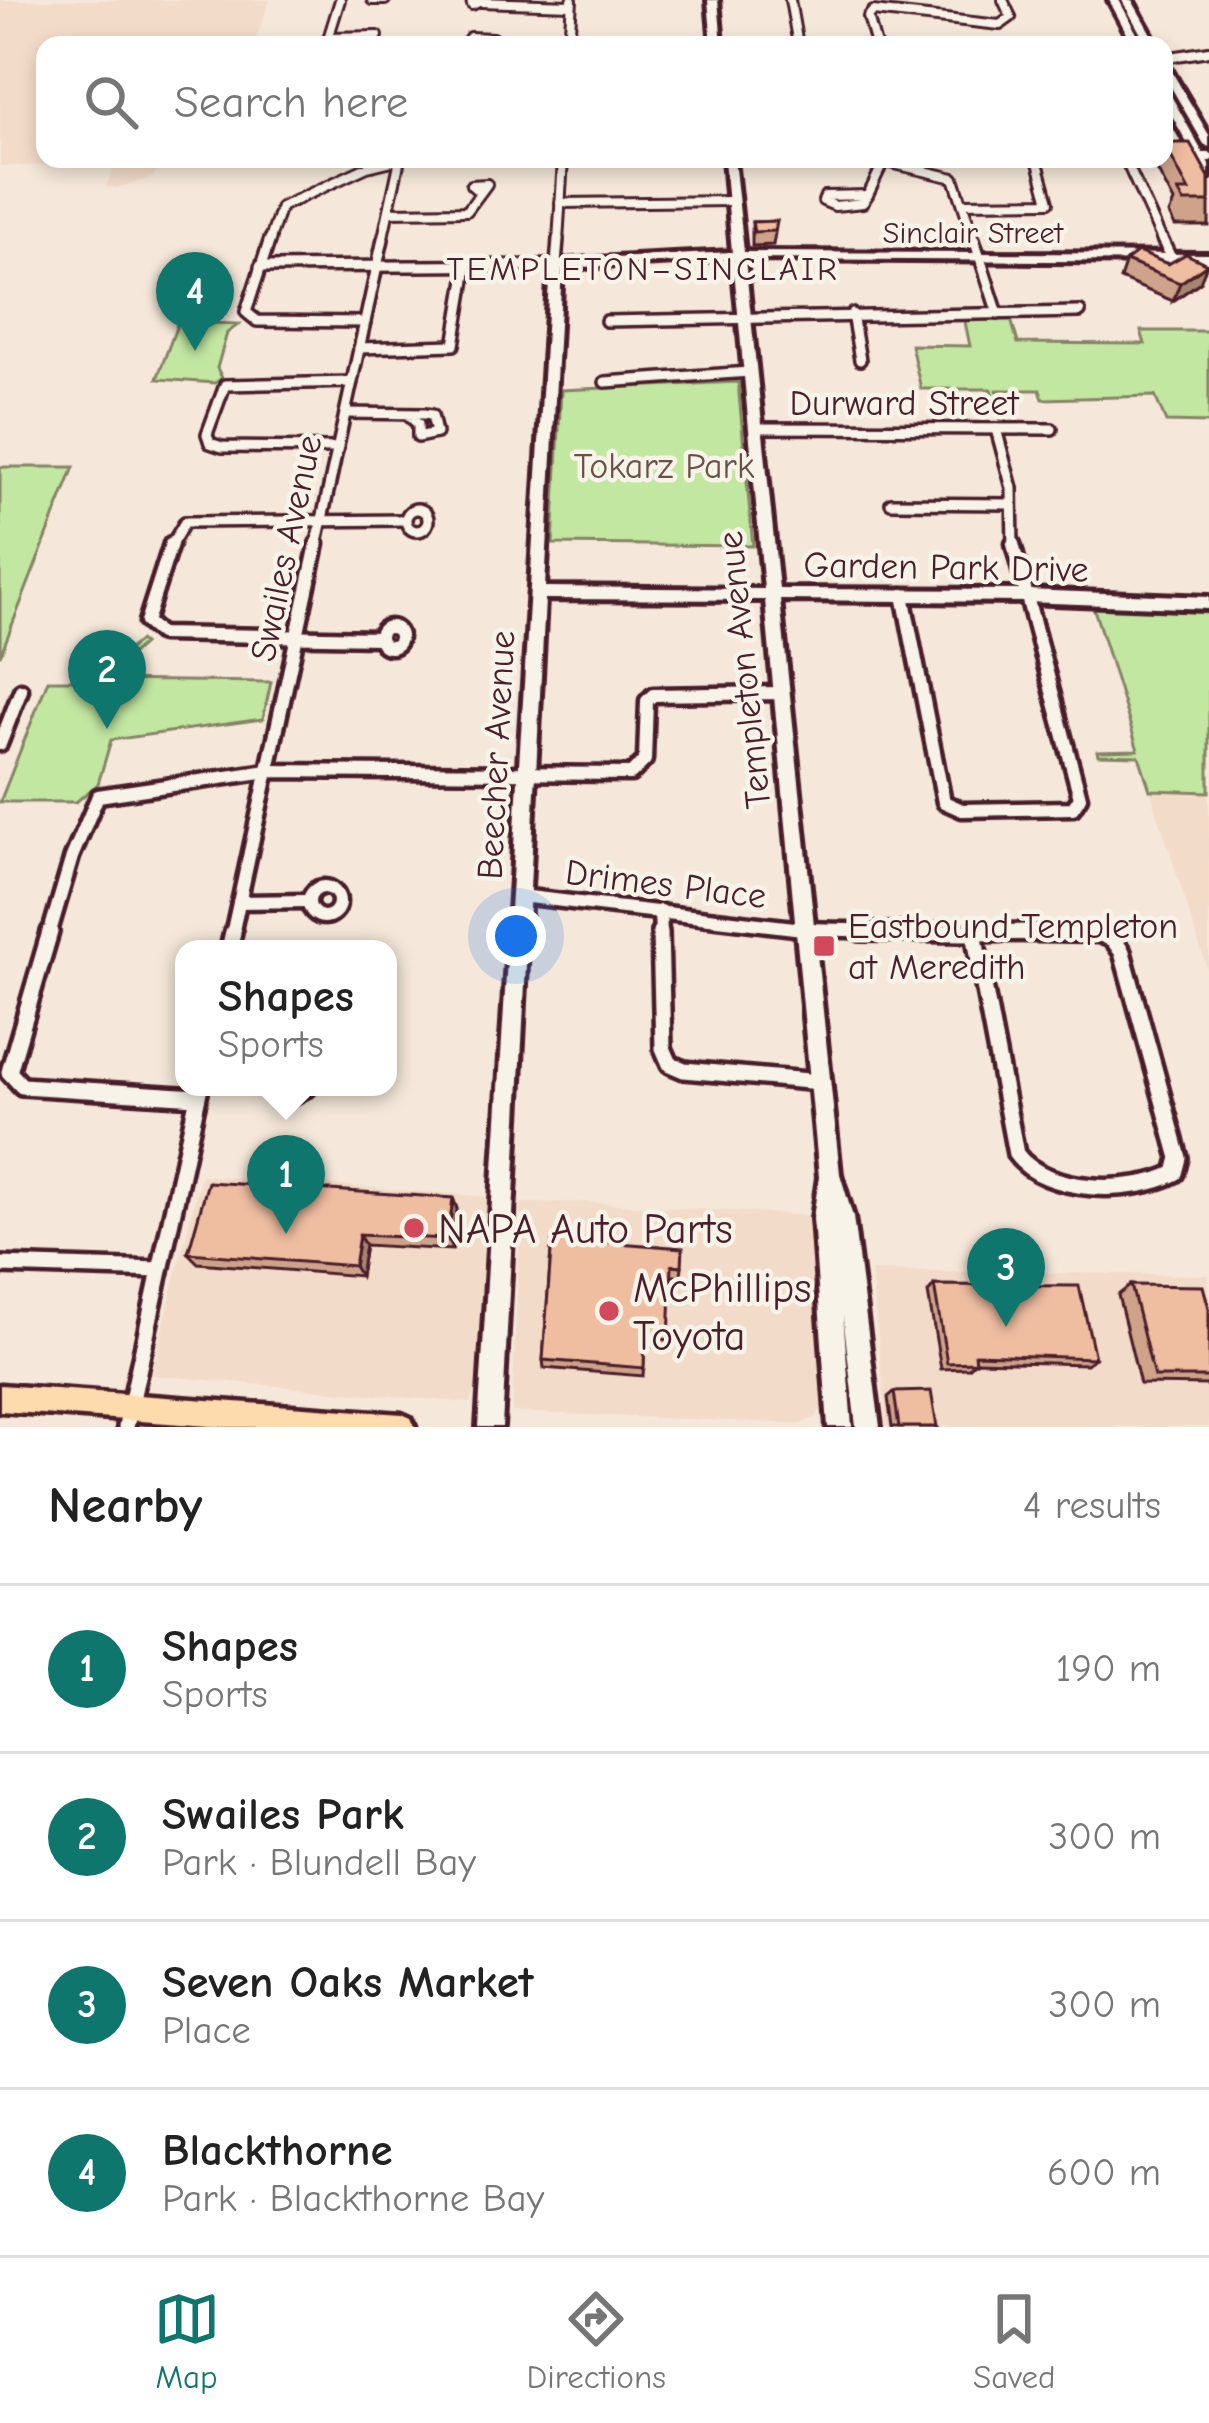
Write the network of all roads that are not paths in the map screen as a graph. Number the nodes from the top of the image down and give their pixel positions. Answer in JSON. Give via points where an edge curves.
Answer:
{"nodes":[{"id":1,"x":340,"y":0,"type":"edge"},
{"id":2,"x":372,"y":0,"type":"edge"},
{"id":3,"x":385,"y":0,"type":"edge"},
{"id":4,"x":713,"y":0,"type":"edge"},
{"id":5,"x":790,"y":0,"type":"edge"},
{"id":6,"x":1003,"y":0,"type":"edge"},
{"id":7,"x":1114,"y":0,"type":"edge"},
{"id":8,"x":1127,"y":0,"type":"edge"},
{"id":9,"x":477,"y":1,"type":"edge"},
{"id":10,"x":572,"y":2,"type":"edge"},
{"id":11,"x":329,"y":36,"type":"edge"},
{"id":12,"x":570,"y":36,"type":"edge"},
{"id":13,"x":716,"y":36,"type":"edge"},
{"id":14,"x":796,"y":36,"type":"edge"},
{"id":15,"x":873,"y":36,"type":"edge"},
{"id":16,"x":1133,"y":36,"type":"edge"},
{"id":17,"x":1147,"y":36,"type":"edge"},
{"id":18,"x":1209,"y":51,"type":"edge"},
{"id":19,"x":1173,"y":60,"type":"edge"},
{"id":20,"x":1173,"y":78,"type":"edge"},
{"id":21,"x":1173,"y":107,"type":"edge"},
{"id":22,"x":1209,"y":144,"type":"edge"},
{"id":23,"x":1173,"y":157,"type":"edge"},
{"id":24,"x":1204,"y":157,"type":"edge"},
{"id":25,"x":365,"y":168,"type":"edge"},
{"id":26,"x":398,"y":168,"type":"edge"},
{"id":27,"x":562,"y":168,"type":"edge"},
{"id":28,"x":729,"y":168,"type":"edge"},
{"id":29,"x":878,"y":168,"type":"edge"},
{"id":30,"x":916,"y":168,"type":"edge"},
{"id":31,"x":1039,"y":168,"type":"edge"},
{"id":32,"x":1129,"y":168,"type":"edge"},
{"id":33,"x":1209,"y":174,"type":"edge"},
{"id":34,"x":478,"y":191,"type":"dead end"},
{"id":35,"x":868,"y":195,"type":"dead end"},
{"id":36,"x":733,"y":201,"type":"junction"},
{"id":37,"x":560,"y":203,"type":"junction"},
{"id":38,"x":964,"y":203,"type":"junction"},
{"id":39,"x":388,"y":212,"type":"junction"},
{"id":40,"x":738,"y":256,"type":"junction"},
{"id":41,"x":980,"y":256,"type":"junction"},
{"id":42,"x":1171,"y":258,"type":"junction"},
{"id":43,"x":1209,"y":258,"type":"edge"},
{"id":44,"x":556,"y":265,"type":"junction"},
{"id":45,"x":260,"y":266,"type":"junction"},
{"id":46,"x":377,"y":267,"type":"junction"},
{"id":47,"x":467,"y":267,"type":"junction"},
{"id":48,"x":1080,"y":313,"type":"dead end"},
{"id":49,"x":852,"y":314,"type":"junction"},
{"id":50,"x":998,"y":314,"type":"junction"},
{"id":51,"x":744,"y":315,"type":"junction"},
{"id":52,"x":606,"y":321,"type":"dead end"},
{"id":53,"x":365,"y":322,"type":"junction"},
{"id":54,"x":359,"y":348,"type":"junction"},
{"id":55,"x":860,"y":360,"type":"dead end"},
{"id":56,"x":750,"y":372,"type":"junction"},
{"id":57,"x":352,"y":382,"type":"junction"},
{"id":58,"x":605,"y":382,"type":"dead end"},
{"id":59,"x":345,"y":413,"type":"junction"},
{"id":60,"x":407,"y":414,"type":"dead end"},
{"id":61,"x":756,"y":428,"type":"junction"},
{"id":62,"x":996,"y":429,"type":"junction"},
{"id":63,"x":1052,"y":429,"type":"dead end"},
{"id":64,"x":338,"y":448,"type":"junction"},
{"id":65,"x":892,"y":503,"type":"dead end"},
{"id":66,"x":1011,"y":504,"type":"junction"},
{"id":67,"x":322,"y":520,"type":"junction"},
{"id":68,"x":405,"y":520,"type":"dead end"},
{"id":69,"x":537,"y":593,"type":"junction"},
{"id":70,"x":772,"y":594,"type":"junction"},
{"id":71,"x":903,"y":595,"type":"junction"},
{"id":72,"x":1026,"y":596,"type":"junction"},
{"id":73,"x":1209,"y":603,"type":"edge"},
{"id":74,"x":297,"y":636,"type":"junction"},
{"id":75,"x":379,"y":638,"type":"dead end"},
{"id":76,"x":21,"y":690,"type":"dead end"},
{"id":77,"x":782,"y":693,"type":"junction"},
{"id":78,"x":0,"y":743,"type":"edge"},
{"id":79,"x":268,"y":771,"type":"junction"},
{"id":80,"x":527,"y":771,"type":"junction"},
{"id":81,"x":520,"y":896,"type":"junction"},
{"id":82,"x":308,"y":901,"type":"dead end"},
{"id":83,"x":239,"y":902,"type":"junction"},
{"id":84,"x":660,"y":911,"type":"junction"},
{"id":85,"x":805,"y":929,"type":"junction"},
{"id":86,"x":973,"y":930,"type":"junction"},
{"id":87,"x":231,"y":940,"type":"edge"},
{"id":88,"x":820,"y":1082,"type":"junction"},
{"id":89,"x":175,"y":1091,"type":"edge"},
{"id":90,"x":197,"y":1096,"type":"edge"},
{"id":91,"x":829,"y":1174,"type":"junction"},
{"id":92,"x":0,"y":1265,"type":"edge"},
{"id":93,"x":160,"y":1270,"type":"junction"},
{"id":94,"x":0,"y":1398,"type":"edge"},
{"id":95,"x":128,"y":1417,"type":"edge"},
{"id":96,"x":402,"y":1427,"type":"edge"},
{"id":97,"x":490,"y":1427,"type":"edge"},
{"id":98,"x":840,"y":1427,"type":"edge"},
{"id":99,"x":868,"y":1427,"type":"edge"}],
"edges":[{"from":1,"to":11,"type":"street"},
{"from":2,"to":3,"type":"street"},
{"from":4,"to":13,"type":"street"},
{"from":5,"to":14,"type":"street"},
{"from":6,"to":15,"type":"street","via":[[1011,17],[1000,25],[872,11]]},
{"from":7,"to":16,"type":"street"},
{"from":8,"to":17,"type":"street"},
{"from":9,"to":10,"type":"street"},
{"from":10,"to":12,"type":"street"},
{"from":18,"to":19,"type":"street"},
{"from":20,"to":22,"type":"street"},
{"from":21,"to":24,"type":"street"},
{"from":23,"to":24,"type":"street"},
{"from":24,"to":33,"type":"street"},
{"from":25,"to":45,"type":"street","via":[[288,201]]},
{"from":26,"to":39,"type":"street","name":"Swailes Avenue"},
{"from":27,"to":37,"type":"street","name":"Beecher Avenue"},
{"from":28,"to":36,"type":"street","name":"Templeton Avenue"},
{"from":29,"to":35,"type":"street"},
{"from":30,"to":38,"type":"street","via":[[950,176]]},
{"from":31,"to":38,"type":"street","via":[[1049,202]]},
{"from":32,"to":42,"type":"street"},
{"from":34,"to":39,"type":"street","via":[[467,211]]},
{"from":36,"to":37,"type":"street"},
{"from":36,"to":40,"type":"street","name":"Templeton Avenue"},
{"from":37,"to":44,"type":"street","name":"Beecher Avenue"},
{"from":38,"to":41,"type":"street"},
{"from":39,"to":46,"type":"street","name":"Swailes Avenue"},
{"from":40,"to":41,"type":"street","name":"Sinclair Street"},
{"from":40,"to":44,"type":"street","name":"Sinclair Street"},
{"from":40,"to":51,"type":"street","name":"Templeton Avenue"},
{"from":41,"to":42,"type":"street","name":"Sinclair Street"},
{"from":41,"to":50,"type":"street"},
{"from":42,"to":43,"type":"street","name":"Sinclair Street"},
{"from":44,"to":47,"type":"street","name":"Sinclair Street"},
{"from":44,"to":69,"type":"street","name":"Beecher Avenue"},
{"from":45,"to":46,"type":"street","name":"Sinclair Street"},
{"from":45,"to":53,"type":"street","via":[[247,318]]},
{"from":46,"to":47,"type":"street","name":"Sinclair Street"},
{"from":46,"to":53,"type":"street","name":"Swailes Avenue"},
{"from":47,"to":54,"type":"street","via":[[454,345]]},
{"from":48,"to":50,"type":"street"},
{"from":49,"to":50,"type":"street"},
{"from":49,"to":51,"type":"street"},
{"from":49,"to":55,"type":"street"},
{"from":51,"to":52,"type":"street"},
{"from":51,"to":56,"type":"street","name":"Templeton Avenue"},
{"from":53,"to":54,"type":"street","name":"Swailes Avenue"},
{"from":54,"to":57,"type":"street","name":"Swailes Avenue"},
{"from":56,"to":58,"type":"street"},
{"from":56,"to":61,"type":"street","name":"Templeton Avenue"},
{"from":57,"to":59,"type":"street","name":"Swailes Avenue"},
{"from":57,"to":64,"type":"street","via":[[225,385],[207,438],[222,447]]},
{"from":59,"to":60,"type":"street"},
{"from":59,"to":64,"type":"street","name":"Swailes Avenue"},
{"from":61,"to":62,"type":"street","name":"Durward Street"},
{"from":61,"to":70,"type":"street","name":"Templeton Avenue"},
{"from":62,"to":63,"type":"street","name":"Durward Street"},
{"from":62,"to":66,"type":"street"},
{"from":64,"to":67,"type":"street","name":"Swailes Avenue"},
{"from":65,"to":66,"type":"street"},
{"from":66,"to":72,"type":"street"},
{"from":67,"to":68,"type":"street"},
{"from":67,"to":74,"type":"street","name":"Swailes Avenue"},
{"from":67,"to":74,"type":"street","via":[[185,522],[146,622],[160,634]]},
{"from":69,"to":70,"type":"street","name":"Garden Park Drive"},
{"from":69,"to":80,"type":"street","name":"Beecher Avenue"},
{"from":70,"to":71,"type":"street","name":"Garden Park Drive"},
{"from":70,"to":77,"type":"street","name":"Templeton Avenue"},
{"from":71,"to":72,"type":"street","name":"Garden Park Drive"},
{"from":71,"to":72,"type":"street","via":[[944,802],[962,810],[1065,811],[1080,796]]},
{"from":72,"to":73,"type":"street","name":"Garden Park Drive"},
{"from":74,"to":75,"type":"street"},
{"from":74,"to":79,"type":"street","name":"Swailes Avenue"},
{"from":76,"to":78,"type":"street"},
{"from":77,"to":80,"type":"street","via":[[653,694],[640,770]]},
{"from":77,"to":85,"type":"street","name":"Templeton Avenue"},
{"from":79,"to":80,"type":"street"},
{"from":79,"to":83,"type":"street","name":"Swailes Avenue"},
{"from":79,"to":89,"type":"street","via":[[112,791],[90,804],[8,1065],[22,1086]]},
{"from":80,"to":81,"type":"street","name":"Beecher Avenue"},
{"from":81,"to":84,"type":"street","name":"Drimes Place"},
{"from":81,"to":97,"type":"street","name":"Beecher Avenue"},
{"from":82,"to":83,"type":"street"},
{"from":83,"to":87,"type":"street","name":"Swailes Avenue"},
{"from":84,"to":85,"type":"street","name":"Drimes Place"},
{"from":84,"to":88,"type":"street","via":[[670,1064]]},
{"from":85,"to":86,"type":"street","name":"Drimes Place"},
{"from":85,"to":88,"type":"street","name":"Templeton Avenue"},
{"from":86,"to":86,"type":"street","name":"Drimes Place","via":[[1023,1168],[1045,1180],[1158,1182],[1175,1173],[1179,1158],[1119,945],[1096,932]]},
{"from":88,"to":91,"type":"street","name":"Templeton Avenue"},
{"from":90,"to":93,"type":"street"},
{"from":91,"to":98,"type":"street","name":"Templeton Avenue","via":[[824,1218]]},
{"from":91,"to":99,"type":"street","name":"Templeton Avenue","via":[[842,1216]]},
{"from":92,"to":93,"type":"street"},
{"from":93,"to":95,"type":"street"},
{"from":94,"to":95,"type":"main road"},
{"from":95,"to":96,"type":"main road"}]}
